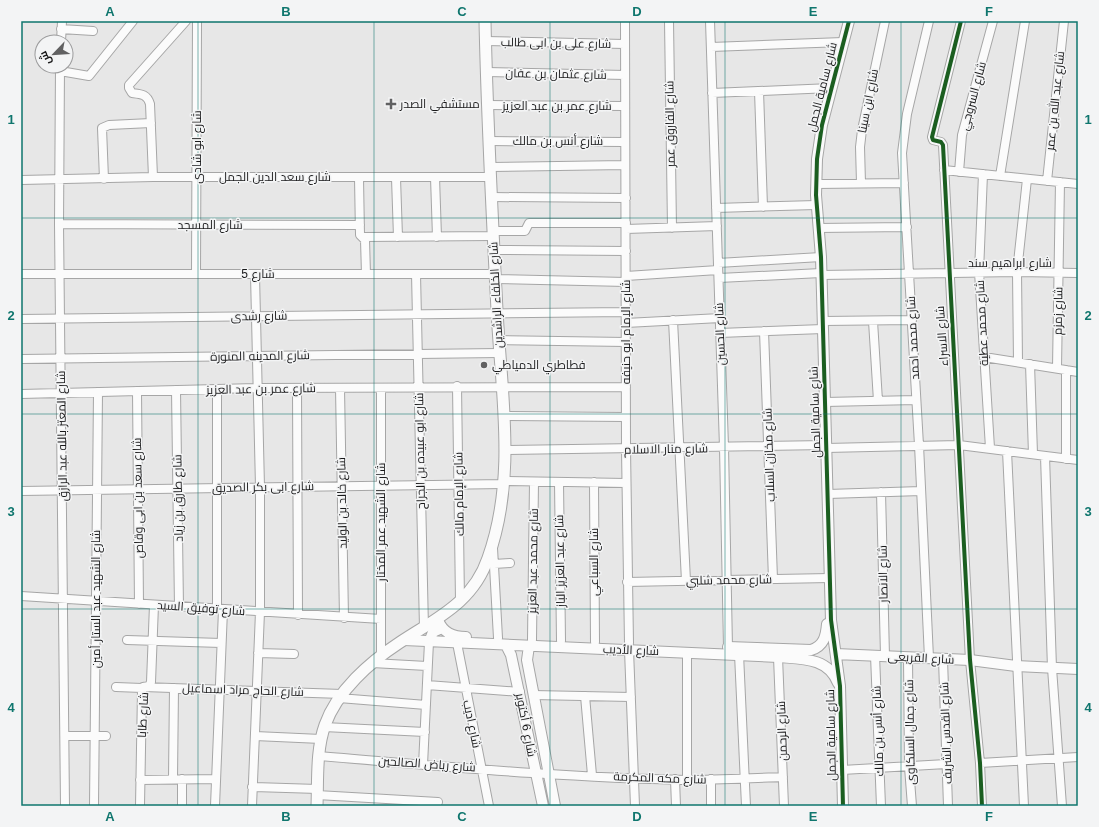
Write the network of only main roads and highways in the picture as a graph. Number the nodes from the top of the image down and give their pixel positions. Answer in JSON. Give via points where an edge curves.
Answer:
{"nodes":[{"id":1,"x":485,"y":21,"type":"edge"},
{"id":2,"x":317,"y":797,"type":"edge"}],
"edges":[{"from":1,"to":2,"type":"main road","name":"شارع الخلفاء الراشدين","via":[[505,450],[505,483],[499,525],[482,571],[440,624],[424,628],[376,660],[341,696],[324,727],[321,739]]}]}
